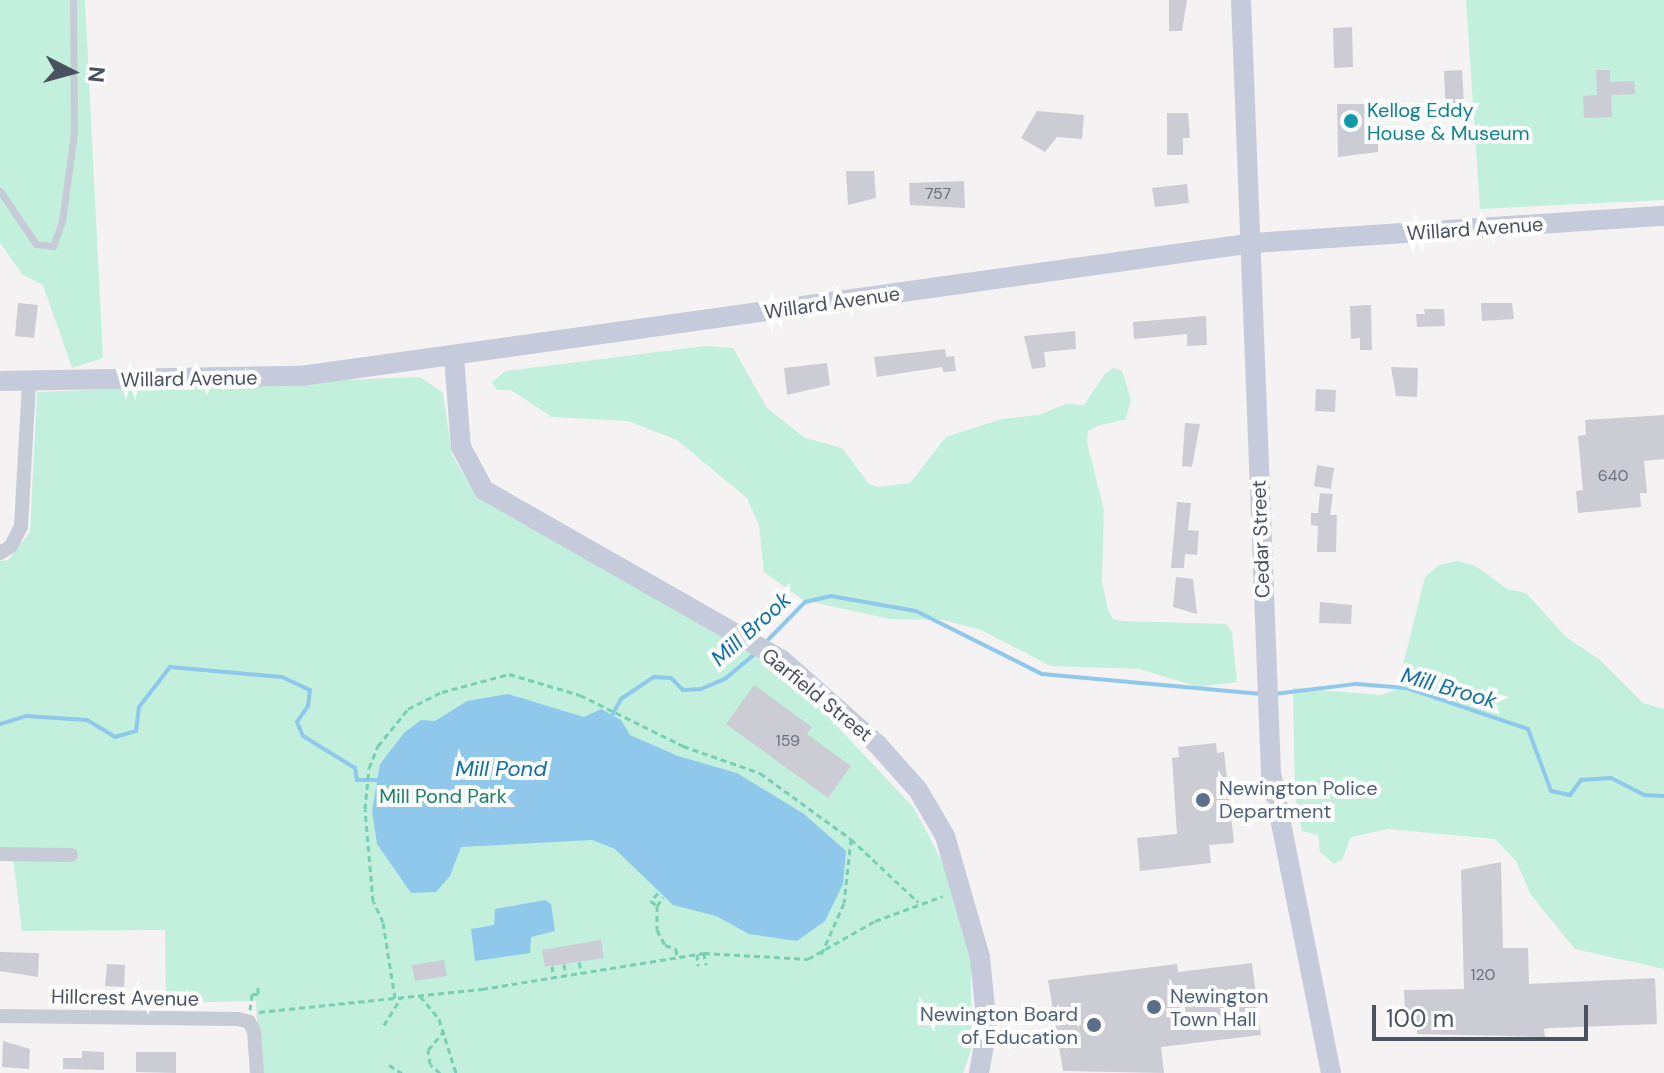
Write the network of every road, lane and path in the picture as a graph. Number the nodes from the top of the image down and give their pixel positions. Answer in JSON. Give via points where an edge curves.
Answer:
{"nodes":[{"id":1,"x":73,"y":0,"type":"edge"},
{"id":2,"x":1241,"y":0,"type":"edge"},
{"id":3,"x":0,"y":191,"type":"edge"},
{"id":4,"x":1664,"y":216,"type":"edge"},
{"id":5,"x":1253,"y":243,"type":"junction"},
{"id":6,"x":454,"y":357,"type":"junction"},
{"id":7,"x":0,"y":381,"type":"edge"},
{"id":8,"x":29,"y":382,"type":"junction"},
{"id":9,"x":6,"y":549,"type":"edge"},
{"id":10,"x":851,"y":839,"type":"junction"},
{"id":11,"x":0,"y":854,"type":"edge"},
{"id":12,"x":71,"y":855,"type":"dead end"},
{"id":13,"x":658,"y":893,"type":"dead end"},
{"id":14,"x":950,"y":896,"type":"dead end"},
{"id":15,"x":663,"y":897,"type":"dead end"},
{"id":16,"x":918,"y":902,"type":"junction"},
{"id":17,"x":657,"y":906,"type":"junction"},
{"id":18,"x":384,"y":926,"type":"junction"},
{"id":19,"x":376,"y":927,"type":"dead end"},
{"id":20,"x":675,"y":942,"type":"dead end"},
{"id":21,"x":676,"y":949,"type":"junction"},
{"id":22,"x":704,"y":953,"type":"junction"},
{"id":23,"x":697,"y":954,"type":"junction"},
{"id":24,"x":821,"y":955,"type":"junction"},
{"id":25,"x":677,"y":957,"type":"junction"},
{"id":26,"x":579,"y":962,"type":"dead end"},
{"id":27,"x":564,"y":964,"type":"dead end"},
{"id":28,"x":706,"y":965,"type":"dead end"},
{"id":29,"x":552,"y":966,"type":"dead end"},
{"id":30,"x":698,"y":966,"type":"dead end"},
{"id":31,"x":582,"y":974,"type":"junction"},
{"id":32,"x":566,"y":977,"type":"junction"},
{"id":33,"x":554,"y":979,"type":"junction"},
{"id":34,"x":258,"y":984,"type":"dead end"},
{"id":35,"x":252,"y":994,"type":"dead end"},
{"id":36,"x":420,"y":996,"type":"junction"},
{"id":37,"x":398,"y":998,"type":"junction"},
{"id":38,"x":0,"y":1016,"type":"edge"},
{"id":39,"x":254,"y":1017,"type":"junction"},
{"id":40,"x":384,"y":1025,"type":"dead end"},
{"id":41,"x":444,"y":1031,"type":"junction"},
{"id":42,"x":389,"y":1065,"type":"dead end"},
{"id":43,"x":983,"y":1072,"type":"edge"},
{"id":44,"x":257,"y":1073,"type":"edge"},
{"id":45,"x":402,"y":1073,"type":"edge"},
{"id":46,"x":439,"y":1073,"type":"edge"},
{"id":47,"x":456,"y":1073,"type":"edge"},
{"id":48,"x":1331,"y":1073,"type":"edge"}],
"edges":[{"from":1,"to":3,"type":"lane","via":[[74,133],[62,221],[53,246],[36,244]]},
{"from":2,"to":5,"type":"main road","name":"Cedar Street"},
{"from":4,"to":5,"type":"main road","name":"Willard Avenue"},
{"from":5,"to":6,"type":"main road","name":"Willard Avenue"},
{"from":5,"to":48,"type":"main road","name":"Cedar Street","via":[[1271,773]]},
{"from":6,"to":8,"type":"main road","name":"Willard Avenue","via":[[265,378]]},
{"from":6,"to":43,"type":"main road","name":"Garfield Street","via":[[461,447],[484,490],[782,660],[903,770],[940,827],[980,957],[987,1028]]},
{"from":7,"to":8,"type":"main road","name":"Willard Avenue"},
{"from":8,"to":9,"type":"street","via":[[21,526]]},
{"from":10,"to":16,"type":"path"},
{"from":10,"to":18,"type":"path","via":[[760,773],[525,677],[485,677],[408,709],[378,746],[369,768],[373,901]]},
{"from":10,"to":24,"type":"path","via":[[844,903]]},
{"from":11,"to":12,"type":"street"},
{"from":13,"to":17,"type":"path","via":[[651,901]]},
{"from":14,"to":16,"type":"path"},
{"from":15,"to":17,"type":"path"},
{"from":16,"to":24,"type":"path"},
{"from":17,"to":21,"type":"path","via":[[660,939]]},
{"from":18,"to":19,"type":"path"},
{"from":18,"to":37,"type":"path"},
{"from":20,"to":21,"type":"path"},
{"from":21,"to":25,"type":"path"},
{"from":22,"to":23,"type":"path"},
{"from":22,"to":24,"type":"path","via":[[786,959]]},
{"from":22,"to":28,"type":"path"},
{"from":23,"to":25,"type":"path"},
{"from":23,"to":30,"type":"path"},
{"from":25,"to":31,"type":"path"},
{"from":26,"to":31,"type":"path"},
{"from":27,"to":32,"type":"path"},
{"from":29,"to":33,"type":"path"},
{"from":31,"to":32,"type":"path"},
{"from":32,"to":33,"type":"path"},
{"from":33,"to":36,"type":"path"},
{"from":34,"to":35,"type":"path","via":[[258,994]]},
{"from":36,"to":37,"type":"path"},
{"from":36,"to":41,"type":"path"},
{"from":37,"to":39,"type":"path"},
{"from":37,"to":40,"type":"path"},
{"from":38,"to":39,"type":"street","name":"Hillcrest Avenue"},
{"from":39,"to":44,"type":"street"},
{"from":41,"to":46,"type":"path","via":[[428,1050],[430,1064]]},
{"from":41,"to":47,"type":"path"},
{"from":42,"to":45,"type":"path"}]}
